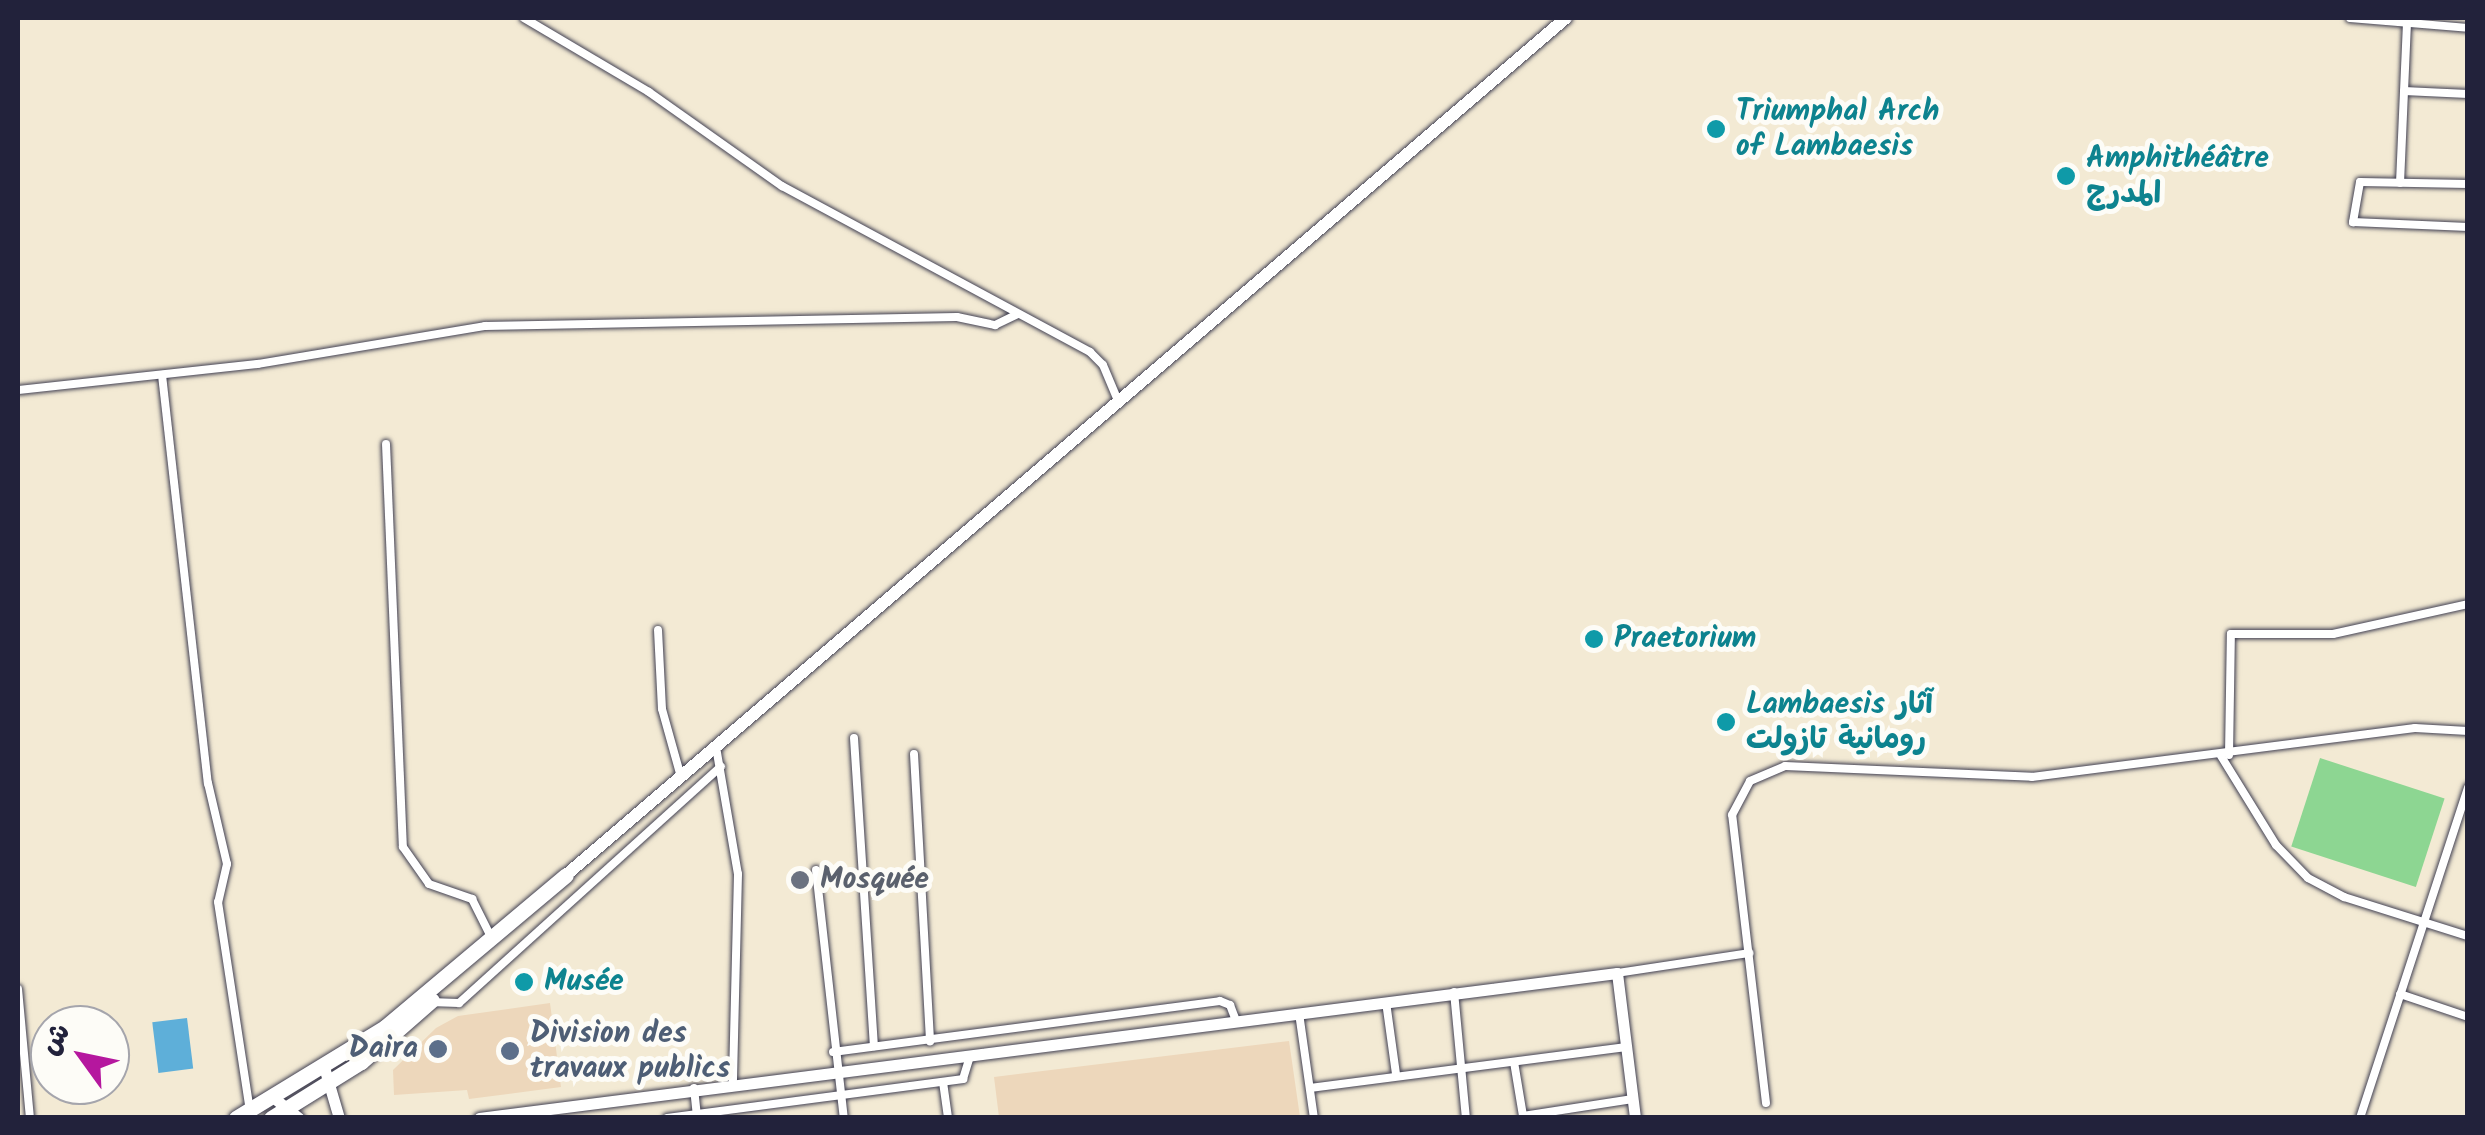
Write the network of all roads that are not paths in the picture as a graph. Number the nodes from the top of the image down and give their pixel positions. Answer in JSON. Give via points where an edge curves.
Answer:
{"nodes":[{"id":1,"x":524,"y":18,"type":"edge"},
{"id":2,"x":1566,"y":18,"type":"edge"},
{"id":3,"x":2350,"y":18,"type":"edge"},
{"id":4,"x":2407,"y":24,"type":"junction"},
{"id":5,"x":2468,"y":28,"type":"edge"},
{"id":6,"x":2404,"y":91,"type":"junction"},
{"id":7,"x":2468,"y":94,"type":"edge"},
{"id":8,"x":2400,"y":182,"type":"junction"},
{"id":9,"x":2468,"y":184,"type":"edge"},
{"id":10,"x":2468,"y":227,"type":"edge"},
{"id":11,"x":1018,"y":314,"type":"junction"},
{"id":12,"x":162,"y":375,"type":"junction"},
{"id":13,"x":18,"y":390,"type":"edge"},
{"id":14,"x":1119,"y":403,"type":"junction"},
{"id":15,"x":386,"y":444,"type":"dead end"},
{"id":16,"x":2468,"y":604,"type":"edge"},
{"id":17,"x":658,"y":630,"type":"dead end"},
{"id":18,"x":2468,"y":732,"type":"edge"},
{"id":19,"x":854,"y":738,"type":"dead end"},
{"id":20,"x":716,"y":747,"type":"junction"},
{"id":21,"x":914,"y":754,"type":"dead end"},
{"id":22,"x":2225,"y":755,"type":"junction"},
{"id":23,"x":721,"y":766,"type":"junction"},
{"id":24,"x":680,"y":777,"type":"junction"},
{"id":25,"x":2468,"y":787,"type":"edge"},
{"id":26,"x":2454,"y":828,"type":"junction"},
{"id":27,"x":2468,"y":833,"type":"edge"},
{"id":28,"x":816,"y":870,"type":"dead end"},
{"id":29,"x":566,"y":874,"type":"junction"},
{"id":30,"x":2424,"y":920,"type":"junction"},
{"id":31,"x":2468,"y":936,"type":"edge"},
{"id":32,"x":491,"y":937,"type":"junction"},
{"id":33,"x":1748,"y":953,"type":"junction"},
{"id":34,"x":1617,"y":972,"type":"junction"},
{"id":35,"x":18,"y":990,"type":"edge"},
{"id":36,"x":1454,"y":992,"type":"junction"},
{"id":37,"x":2400,"y":994,"type":"junction"},
{"id":38,"x":429,"y":1002,"type":"junction"},
{"id":39,"x":1386,"y":1002,"type":"junction"},
{"id":40,"x":1299,"y":1013,"type":"junction"},
{"id":41,"x":2468,"y":1018,"type":"edge"},
{"id":42,"x":1236,"y":1021,"type":"junction"},
{"id":43,"x":930,"y":1042,"type":"junction"},
{"id":44,"x":874,"y":1046,"type":"junction"},
{"id":45,"x":1626,"y":1047,"type":"junction"},
{"id":46,"x":833,"y":1052,"type":"junction"},
{"id":47,"x":970,"y":1056,"type":"junction"},
{"id":48,"x":1514,"y":1062,"type":"junction"},
{"id":49,"x":1460,"y":1069,"type":"junction"},
{"id":50,"x":837,"y":1073,"type":"junction"},
{"id":51,"x":1396,"y":1074,"type":"junction"},
{"id":52,"x":326,"y":1075,"type":"junction"},
{"id":53,"x":943,"y":1082,"type":"junction"},
{"id":54,"x":733,"y":1083,"type":"junction"},
{"id":55,"x":694,"y":1088,"type":"junction"},
{"id":56,"x":1310,"y":1088,"type":"junction"},
{"id":57,"x":840,"y":1092,"type":"junction"},
{"id":58,"x":274,"y":1098,"type":"junction"},
{"id":59,"x":1633,"y":1100,"type":"junction"},
{"id":60,"x":1766,"y":1103,"type":"dead end"},
{"id":61,"x":293,"y":1113,"type":"edge"},
{"id":62,"x":243,"y":1114,"type":"edge"},
{"id":63,"x":696,"y":1115,"type":"edge"},
{"id":64,"x":30,"y":1118,"type":"edge"},
{"id":65,"x":271,"y":1118,"type":"edge"},
{"id":66,"x":339,"y":1118,"type":"edge"},
{"id":67,"x":479,"y":1118,"type":"edge"},
{"id":68,"x":666,"y":1118,"type":"edge"},
{"id":69,"x":844,"y":1118,"type":"edge"},
{"id":70,"x":948,"y":1118,"type":"edge"},
{"id":71,"x":1314,"y":1118,"type":"edge"},
{"id":72,"x":1466,"y":1118,"type":"edge"},
{"id":73,"x":1635,"y":1118,"type":"edge"},
{"id":74,"x":2360,"y":1118,"type":"edge"}],
"edges":[{"from":1,"to":11,"type":"street","via":[[649,92],[782,186]]},
{"from":2,"to":14,"type":"main road"},
{"from":3,"to":4,"type":"street"},
{"from":4,"to":5,"type":"street"},
{"from":4,"to":6,"type":"street"},
{"from":6,"to":7,"type":"street"},
{"from":6,"to":8,"type":"street"},
{"from":8,"to":9,"type":"street"},
{"from":8,"to":10,"type":"street","via":[[2356,186],[2353,224]]},
{"from":11,"to":12,"type":"street","via":[[996,325],[956,317],[502,324]]},
{"from":11,"to":14,"type":"street","via":[[1098,358]]},
{"from":12,"to":13,"type":"street"},
{"from":12,"to":62,"type":"street","via":[[208,783],[228,864],[218,902]]},
{"from":14,"to":20,"type":"main road"},
{"from":15,"to":32,"type":"street","via":[[403,846],[428,884],[447,896],[472,899]]},
{"from":16,"to":22,"type":"street","via":[[2334,634],[2230,634]]},
{"from":17,"to":24,"type":"street","via":[[657,680]]},
{"from":18,"to":22,"type":"street","via":[[2415,728]]},
{"from":19,"to":44,"type":"street"},
{"from":20,"to":23,"type":"street"},
{"from":20,"to":24,"type":"main road"},
{"from":21,"to":43,"type":"street"},
{"from":22,"to":30,"type":"street","via":[[2276,845],[2308,878],[2344,897]]},
{"from":22,"to":33,"type":"street","via":[[2032,776],[1786,766],[1770,771],[1750,781],[1732,815]]},
{"from":23,"to":38,"type":"street","via":[[459,1003]]},
{"from":23,"to":54,"type":"street","via":[[738,874]]},
{"from":24,"to":29,"type":"main road"},
{"from":25,"to":26,"type":"street"},
{"from":26,"to":27,"type":"street"},
{"from":26,"to":30,"type":"street"},
{"from":28,"to":46,"type":"street"},
{"from":29,"to":32,"type":"highway"},
{"from":29,"to":38,"type":"highway"},
{"from":30,"to":31,"type":"street"},
{"from":30,"to":37,"type":"street"},
{"from":32,"to":52,"type":"highway"},
{"from":33,"to":34,"type":"street"},
{"from":33,"to":60,"type":"street"},
{"from":34,"to":36,"type":"street"},
{"from":34,"to":45,"type":"street"},
{"from":35,"to":64,"type":"street"},
{"from":36,"to":39,"type":"street"},
{"from":36,"to":49,"type":"street"},
{"from":37,"to":41,"type":"street"},
{"from":37,"to":74,"type":"street"},
{"from":38,"to":52,"type":"highway"},
{"from":39,"to":40,"type":"street"},
{"from":39,"to":51,"type":"street"},
{"from":40,"to":42,"type":"street"},
{"from":40,"to":56,"type":"street"},
{"from":42,"to":43,"type":"street","via":[[1230,1005],[1220,1001]]},
{"from":42,"to":47,"type":"street"},
{"from":43,"to":44,"type":"street"},
{"from":44,"to":46,"type":"street"},
{"from":45,"to":48,"type":"street"},
{"from":45,"to":59,"type":"street"},
{"from":46,"to":50,"type":"street"},
{"from":47,"to":50,"type":"street"},
{"from":47,"to":53,"type":"street","via":[[962,1079]]},
{"from":48,"to":49,"type":"street"},
{"from":48,"to":59,"type":"street","via":[[1523,1116]]},
{"from":49,"to":51,"type":"street"},
{"from":49,"to":72,"type":"street"},
{"from":50,"to":54,"type":"street"},
{"from":50,"to":57,"type":"street"},
{"from":51,"to":56,"type":"street"},
{"from":52,"to":58,"type":"highway"},
{"from":52,"to":61,"type":"highway"},
{"from":52,"to":66,"type":"street"},
{"from":53,"to":57,"type":"street"},
{"from":53,"to":70,"type":"street"},
{"from":54,"to":55,"type":"street"},
{"from":55,"to":63,"type":"street"},
{"from":55,"to":67,"type":"street"},
{"from":56,"to":71,"type":"street"},
{"from":57,"to":63,"type":"street"},
{"from":57,"to":69,"type":"street"},
{"from":58,"to":61,"type":"street"},
{"from":58,"to":62,"type":"highway"},
{"from":59,"to":73,"type":"street"},
{"from":61,"to":65,"type":"highway"},
{"from":63,"to":68,"type":"street"}]}
